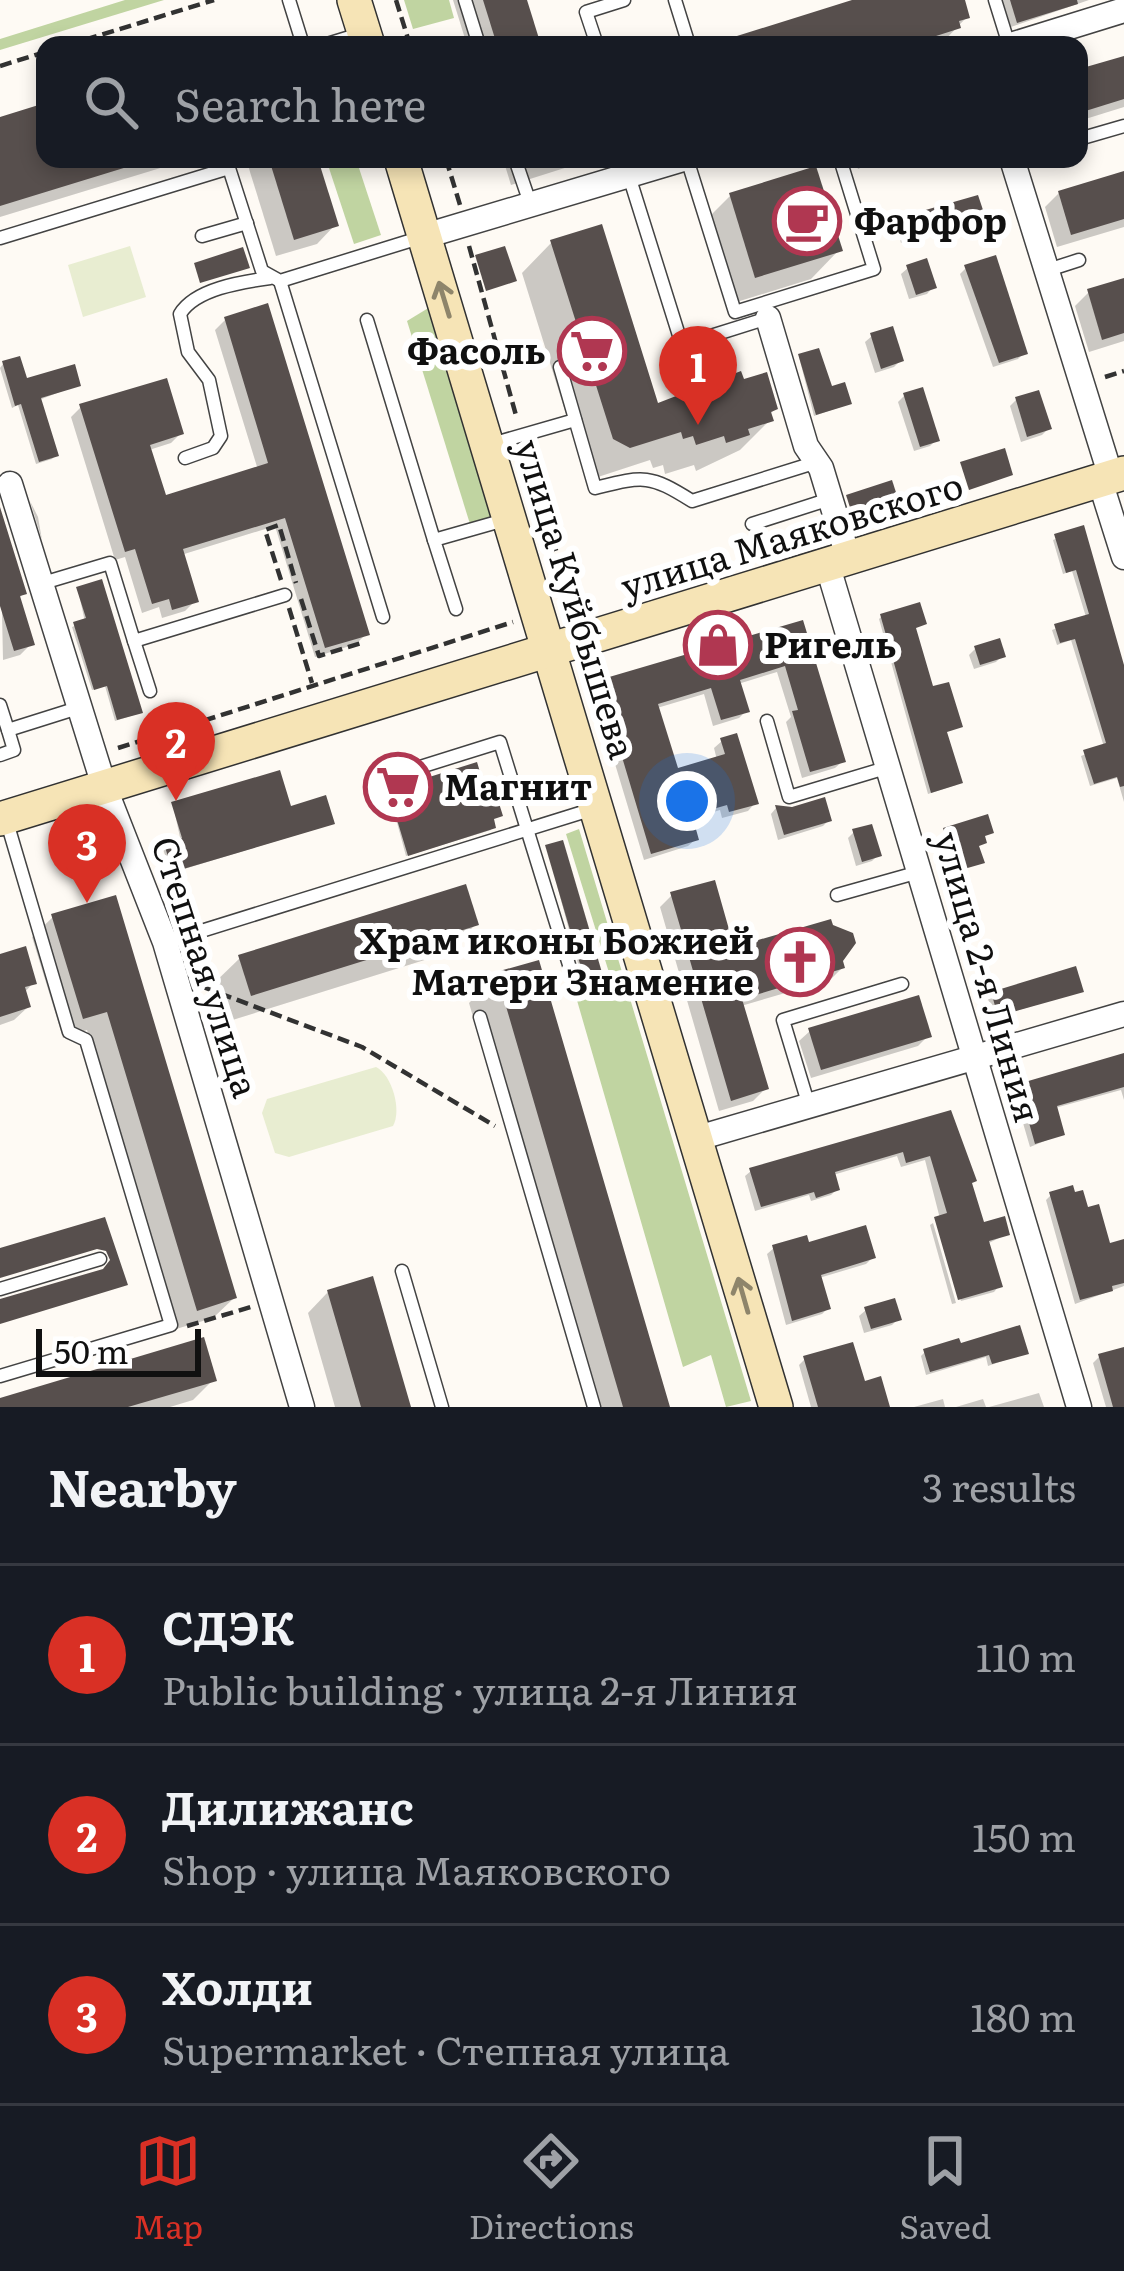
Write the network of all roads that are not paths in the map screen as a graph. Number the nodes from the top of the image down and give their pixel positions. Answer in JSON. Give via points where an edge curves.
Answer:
{"nodes":[{"id":1,"x":290,"y":0,"type":"edge"},
{"id":2,"x":354,"y":0,"type":"edge"},
{"id":3,"x":465,"y":0,"type":"edge"},
{"id":4,"x":624,"y":0,"type":"edge"},
{"id":5,"x":675,"y":0,"type":"edge"},
{"id":6,"x":994,"y":0,"type":"edge"},
{"id":7,"x":1120,"y":0,"type":"edge"},
{"id":8,"x":1124,"y":10,"type":"edge"},
{"id":9,"x":300,"y":36,"type":"edge"},
{"id":10,"x":365,"y":36,"type":"edge"},
{"id":11,"x":476,"y":36,"type":"edge"},
{"id":12,"x":594,"y":36,"type":"edge"},
{"id":13,"x":686,"y":36,"type":"edge"},
{"id":14,"x":1007,"y":36,"type":"edge"},
{"id":15,"x":1039,"y":36,"type":"edge"},
{"id":16,"x":1124,"y":126,"type":"edge"},
{"id":17,"x":1088,"y":136,"type":"edge"},
{"id":18,"x":404,"y":168,"type":"edge"},
{"id":19,"x":518,"y":168,"type":"edge"},
{"id":20,"x":688,"y":168,"type":"edge"},
{"id":21,"x":843,"y":168,"type":"edge"},
{"id":22,"x":1015,"y":168,"type":"edge"},
{"id":23,"x":633,"y":169,"type":"edge"},
{"id":24,"x":530,"y":205,"type":"junction"},
{"id":25,"x":247,"y":223,"type":"junction"},
{"id":26,"x":202,"y":236,"type":"dead end"},
{"id":27,"x":425,"y":236,"type":"junction"},
{"id":28,"x":0,"y":238,"type":"edge"},
{"id":29,"x":1078,"y":260,"type":"dead end"},
{"id":30,"x":1047,"y":270,"type":"junction"},
{"id":31,"x":274,"y":279,"type":"junction"},
{"id":32,"x":768,"y":318,"type":"joint"},
{"id":33,"x":367,"y":320,"type":"dead end"},
{"id":34,"x":560,"y":367,"type":"dead end"},
{"id":35,"x":575,"y":420,"type":"junction"},
{"id":36,"x":487,"y":445,"type":"junction"},
{"id":37,"x":185,"y":458,"type":"dead end"},
{"id":38,"x":817,"y":462,"type":"junction"},
{"id":39,"x":1112,"y":477,"type":"edge"},
{"id":40,"x":12,"y":483,"type":"edge"},
{"id":41,"x":830,"y":499,"type":"junction"},
{"id":42,"x":509,"y":518,"type":"junction"},
{"id":43,"x":752,"y":524,"type":"dead end"},
{"id":44,"x":434,"y":541,"type":"junction"},
{"id":45,"x":1124,"y":556,"type":"edge"},
{"id":46,"x":838,"y":563,"type":"junction"},
{"id":47,"x":43,"y":583,"type":"junction"},
{"id":48,"x":285,"y":595,"type":"dead end"},
{"id":49,"x":455,"y":609,"type":"dead end"},
{"id":50,"x":382,"y":617,"type":"dead end"},
{"id":51,"x":134,"y":640,"type":"junction"},
{"id":52,"x":550,"y":652,"type":"junction"},
{"id":53,"x":150,"y":691,"type":"dead end"},
{"id":54,"x":0,"y":705,"type":"edge"},
{"id":55,"x":83,"y":707,"type":"junction"},
{"id":56,"x":767,"y":722,"type":"dead end"},
{"id":57,"x":8,"y":730,"type":"junction"},
{"id":58,"x":0,"y":755,"type":"edge"},
{"id":59,"x":889,"y":767,"type":"junction"},
{"id":60,"x":401,"y":773,"type":"dead end"},
{"id":61,"x":106,"y":788,"type":"junction"},
{"id":62,"x":597,"y":808,"type":"junction"},
{"id":63,"x":3,"y":819,"type":"edge"},
{"id":64,"x":527,"y":830,"type":"junction"},
{"id":65,"x":919,"y":872,"type":"junction"},
{"id":66,"x":837,"y":895,"type":"dead end"},
{"id":67,"x":165,"y":942,"type":"junction"},
{"id":68,"x":570,"y":968,"type":"dead end"},
{"id":69,"x":902,"y":984,"type":"dead end"},
{"id":70,"x":1124,"y":1014,"type":"edge"},
{"id":71,"x":480,"y":1016,"type":"dead end"},
{"id":72,"x":973,"y":1060,"type":"junction"},
{"id":73,"x":809,"y":1107,"type":"junction"},
{"id":74,"x":698,"y":1138,"type":"junction"},
{"id":75,"x":100,"y":1259,"type":"dead end"},
{"id":76,"x":402,"y":1271,"type":"dead end"},
{"id":77,"x":0,"y":1289,"type":"edge"},
{"id":78,"x":0,"y":1376,"type":"edge"},
{"id":79,"x":302,"y":1407,"type":"edge"},
{"id":80,"x":442,"y":1407,"type":"edge"},
{"id":81,"x":594,"y":1407,"type":"edge"},
{"id":82,"x":776,"y":1407,"type":"edge"},
{"id":83,"x":1079,"y":1407,"type":"edge"}],
"edges":[{"from":1,"to":9,"type":"lane"},
{"from":2,"to":10,"type":"main road"},
{"from":3,"to":11,"type":"lane"},
{"from":4,"to":12,"type":"lane","via":[[586,12]]},
{"from":5,"to":13,"type":"lane"},
{"from":6,"to":14,"type":"lane"},
{"from":7,"to":8,"type":"lane"},
{"from":8,"to":15,"type":"street"},
{"from":16,"to":17,"type":"lane"},
{"from":18,"to":27,"type":"main road","name":"улица Куйбышева"},
{"from":19,"to":24,"type":"lane"},
{"from":20,"to":21,"type":"lane","via":[[735,313],[874,269]]},
{"from":22,"to":30,"type":"street"},
{"from":23,"to":24,"type":"street"},
{"from":23,"to":32,"type":"lane","via":[[682,345]]},
{"from":24,"to":27,"type":"street"},
{"from":25,"to":26,"type":"lane"},
{"from":25,"to":28,"type":"lane","via":[[230,168]]},
{"from":25,"to":31,"type":"lane","via":[[262,271]]},
{"from":27,"to":31,"type":"lane"},
{"from":36,"to":27,"type":"main road","name":"улица Куйбышева","one_way":true},
{"from":29,"to":30,"type":"lane"},
{"from":30,"to":39,"type":"street"},
{"from":31,"to":37,"type":"lane","via":[[206,294],[180,314],[188,352],[209,380],[221,436],[213,448]]},
{"from":31,"to":50,"type":"lane"},
{"from":32,"to":38,"type":"street","name":"улица 2-я Линия"},
{"from":33,"to":44,"type":"lane"},
{"from":34,"to":35,"type":"lane"},
{"from":35,"to":36,"type":"lane"},
{"from":35,"to":38,"type":"lane","via":[[595,488],[658,480],[692,501]]},
{"from":36,"to":42,"type":"main road","name":"улица Куйбышева"},
{"from":38,"to":41,"type":"street","name":"улица 2-я Линия"},
{"from":39,"to":45,"type":"street"},
{"from":39,"to":46,"type":"main road","name":"улица Маяковского"},
{"from":40,"to":47,"type":"street","name":"Степная улица"},
{"from":41,"to":43,"type":"lane"},
{"from":41,"to":46,"type":"street","name":"улица 2-я Линия"},
{"from":42,"to":44,"type":"lane"},
{"from":42,"to":52,"type":"main road","name":"улица Куйбышева"},
{"from":44,"to":49,"type":"lane"},
{"from":46,"to":52,"type":"main road","name":"улица Маяковского"},
{"from":46,"to":59,"type":"street","name":"улица 2-я Линия"},
{"from":47,"to":51,"type":"lane","via":[[110,562]]},
{"from":47,"to":55,"type":"street","name":"Степная улица"},
{"from":48,"to":51,"type":"lane"},
{"from":51,"to":53,"type":"lane"},
{"from":52,"to":61,"type":"main road","name":"улица Маяковского"},
{"from":52,"to":62,"type":"main road","name":"улица Куйбышева"},
{"from":54,"to":57,"type":"lane"},
{"from":55,"to":57,"type":"lane"},
{"from":55,"to":61,"type":"street","name":"Степная улица"},
{"from":56,"to":59,"type":"lane","via":[[789,797]]},
{"from":57,"to":58,"type":"lane","via":[[14,751]]},
{"from":59,"to":65,"type":"street","name":"улица 2-я Линия"},
{"from":60,"to":64,"type":"lane","via":[[500,742]]},
{"from":61,"to":63,"type":"main road","name":"улица Маяковского"},
{"from":61,"to":67,"type":"street","name":"Степная улица"},
{"from":62,"to":64,"type":"lane"},
{"from":62,"to":74,"type":"main road","name":"улица Куйбышева"},
{"from":63,"to":78,"type":"lane","via":[[69,1032],[86,1040],[171,1325]]},
{"from":64,"to":67,"type":"lane"},
{"from":64,"to":68,"type":"lane"},
{"from":65,"to":66,"type":"lane"},
{"from":65,"to":72,"type":"street","name":"улица 2-я Линия"},
{"from":67,"to":79,"type":"street","name":"Степная улица"},
{"from":69,"to":73,"type":"lane","via":[[783,1020]]},
{"from":70,"to":72,"type":"street"},
{"from":71,"to":81,"type":"lane"},
{"from":72,"to":73,"type":"street"},
{"from":72,"to":83,"type":"street","name":"улица 2-я Линия"},
{"from":73,"to":74,"type":"street"},
{"from":82,"to":74,"type":"main road","name":"улица Куйбышева","one_way":true},
{"from":75,"to":77,"type":"lane"},
{"from":76,"to":80,"type":"lane"}]}
